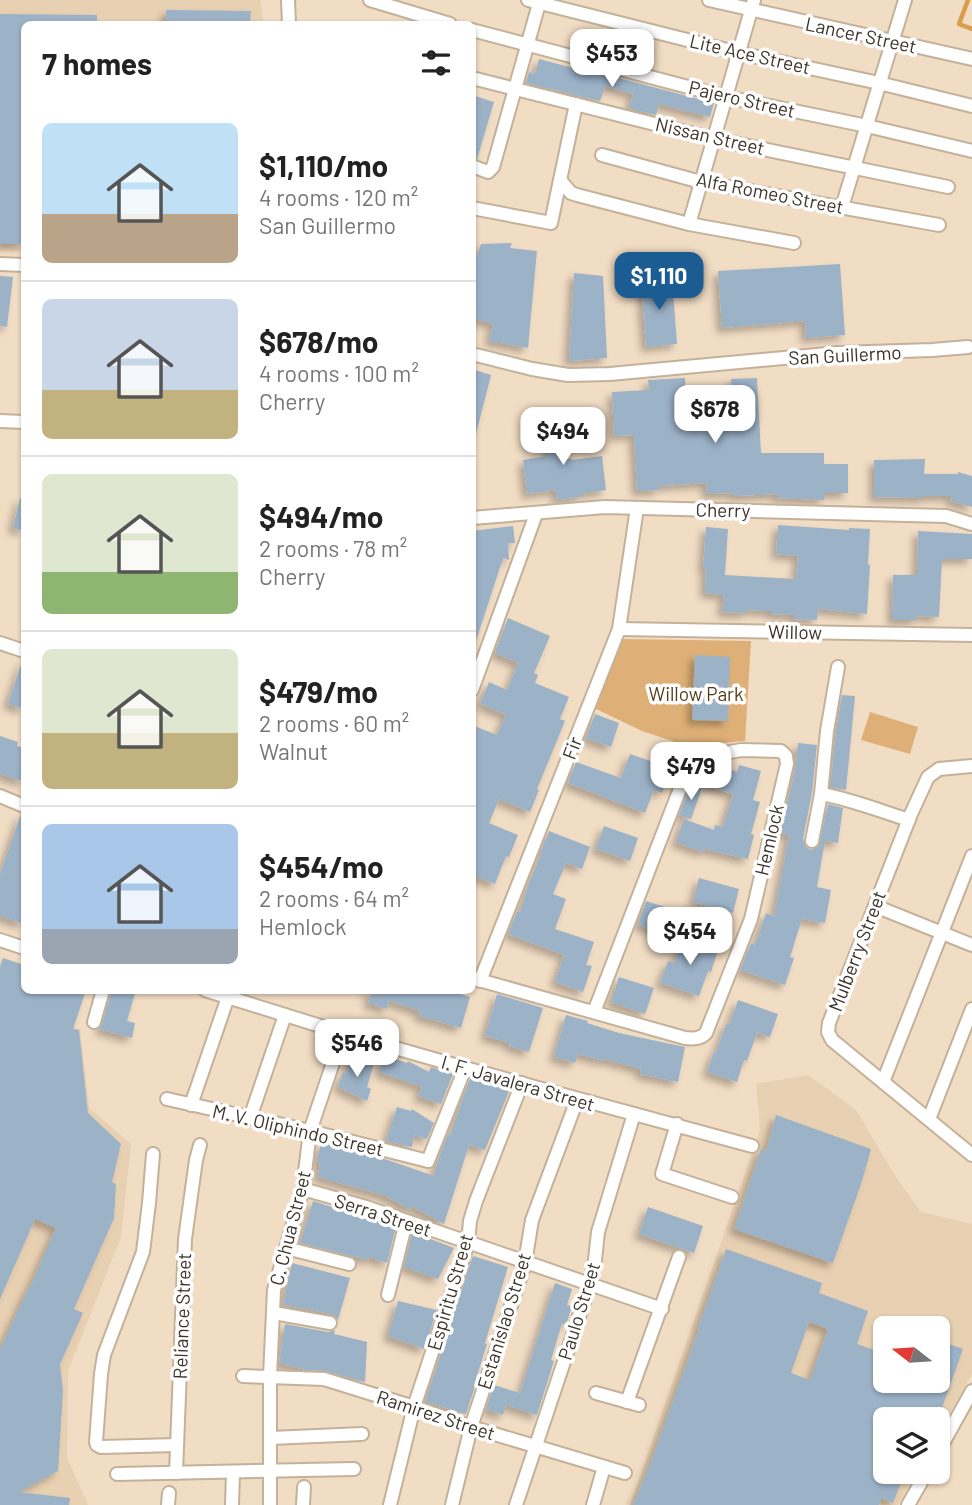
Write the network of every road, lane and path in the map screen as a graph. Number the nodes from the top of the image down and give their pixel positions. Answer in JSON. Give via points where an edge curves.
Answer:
{"nodes":[{"id":1,"x":288,"y":0,"type":"edge"},
{"id":2,"x":370,"y":0,"type":"edge"},
{"id":3,"x":709,"y":0,"type":"edge"},
{"id":4,"x":903,"y":0,"type":"edge"},
{"id":5,"x":536,"y":1,"type":"edge"},
{"id":6,"x":752,"y":5,"type":"edge"},
{"id":7,"x":293,"y":21,"type":"edge"},
{"id":8,"x":440,"y":21,"type":"edge"},
{"id":9,"x":476,"y":31,"type":"edge"},
{"id":10,"x":892,"y":42,"type":"junction"},
{"id":11,"x":528,"y":45,"type":"junction"},
{"id":12,"x":739,"y":53,"type":"junction"},
{"id":13,"x":972,"y":59,"type":"edge"},
{"id":14,"x":476,"y":79,"type":"edge"},
{"id":15,"x":879,"y":83,"type":"junction"},
{"id":16,"x":515,"y":89,"type":"junction"},
{"id":17,"x":726,"y":97,"type":"junction"},
{"id":18,"x":576,"y":104,"type":"junction"},
{"id":19,"x":972,"y":106,"type":"edge"},
{"id":20,"x":867,"y":126,"type":"junction"},
{"id":21,"x":714,"y":139,"type":"junction"},
{"id":22,"x":972,"y":151,"type":"edge"},
{"id":23,"x":602,"y":155,"type":"dead end"},
{"id":24,"x":476,"y":168,"type":"edge"},
{"id":25,"x":854,"y":168,"type":"junction"},
{"id":26,"x":560,"y":180,"type":"junction"},
{"id":27,"x":701,"y":182,"type":"junction"},
{"id":28,"x":948,"y":187,"type":"dead end"},
{"id":29,"x":842,"y":207,"type":"junction"},
{"id":30,"x":476,"y":209,"type":"edge"},
{"id":31,"x":689,"y":223,"type":"junction"},
{"id":32,"x":939,"y":225,"type":"dead end"},
{"id":33,"x":794,"y":243,"type":"dead end"},
{"id":34,"x":0,"y":264,"type":"edge"},
{"id":35,"x":21,"y":265,"type":"edge"},
{"id":36,"x":968,"y":347,"type":"dead end"},
{"id":37,"x":476,"y":355,"type":"edge"},
{"id":38,"x":0,"y":421,"type":"edge"},
{"id":39,"x":21,"y":422,"type":"edge"},
{"id":40,"x":637,"y":508,"type":"junction"},
{"id":41,"x":536,"y":514,"type":"junction"},
{"id":42,"x":476,"y":518,"type":"edge"},
{"id":43,"x":972,"y":524,"type":"edge"},
{"id":44,"x":619,"y":629,"type":"junction"},
{"id":45,"x":972,"y":635,"type":"edge"},
{"id":46,"x":0,"y":643,"type":"edge"},
{"id":47,"x":21,"y":650,"type":"edge"},
{"id":48,"x":838,"y":667,"type":"dead end"},
{"id":49,"x":476,"y":679,"type":"edge"},
{"id":50,"x":972,"y":766,"type":"edge"},
{"id":51,"x":821,"y":794,"type":"junction"},
{"id":52,"x":0,"y":796,"type":"edge"},
{"id":53,"x":21,"y":805,"type":"edge"},
{"id":54,"x":909,"y":820,"type":"junction"},
{"id":55,"x":812,"y":841,"type":"dead end"},
{"id":56,"x":972,"y":856,"type":"edge"},
{"id":57,"x":875,"y":906,"type":"junction"},
{"id":58,"x":942,"y":933,"type":"junction"},
{"id":59,"x":0,"y":940,"type":"edge"},
{"id":60,"x":972,"y":945,"type":"edge"},
{"id":61,"x":21,"y":947,"type":"edge"},
{"id":62,"x":476,"y":980,"type":"edge"},
{"id":63,"x":102,"y":994,"type":"edge"},
{"id":64,"x":229,"y":994,"type":"edge"},
{"id":65,"x":972,"y":1009,"type":"edge"},
{"id":66,"x":594,"y":1012,"type":"junction"},
{"id":67,"x":285,"y":1015,"type":"junction"},
{"id":68,"x":94,"y":1021,"type":"dead end"},
{"id":69,"x":343,"y":1033,"type":"junction"},
{"id":70,"x":465,"y":1068,"type":"junction"},
{"id":71,"x":883,"y":1082,"type":"junction"},
{"id":72,"x":522,"y":1083,"type":"junction"},
{"id":73,"x":167,"y":1099,"type":"dead end"},
{"id":74,"x":577,"y":1100,"type":"junction"},
{"id":75,"x":191,"y":1105,"type":"junction"},
{"id":76,"x":634,"y":1114,"type":"junction"},
{"id":77,"x":250,"y":1118,"type":"junction"},
{"id":78,"x":929,"y":1119,"type":"junction"},
{"id":79,"x":677,"y":1124,"type":"junction"},
{"id":80,"x":310,"y":1131,"type":"junction"},
{"id":81,"x":200,"y":1146,"type":"dead end"},
{"id":82,"x":752,"y":1146,"type":"dead end"},
{"id":83,"x":153,"y":1154,"type":"dead end"},
{"id":84,"x":972,"y":1155,"type":"edge"},
{"id":85,"x":303,"y":1189,"type":"junction"},
{"id":86,"x":732,"y":1197,"type":"dead end"},
{"id":87,"x":406,"y":1222,"type":"junction"},
{"id":88,"x":468,"y":1243,"type":"junction"},
{"id":89,"x":286,"y":1248,"type":"junction"},
{"id":90,"x":679,"y":1257,"type":"dead end"},
{"id":91,"x":525,"y":1263,"type":"junction"},
{"id":92,"x":349,"y":1264,"type":"dead end"},
{"id":93,"x":590,"y":1284,"type":"junction"},
{"id":94,"x":388,"y":1295,"type":"dead end"},
{"id":95,"x":662,"y":1309,"type":"junction"},
{"id":96,"x":274,"y":1313,"type":"junction"},
{"id":97,"x":330,"y":1323,"type":"dead end"},
{"id":98,"x":243,"y":1376,"type":"dead end"},
{"id":99,"x":270,"y":1376,"type":"junction"},
{"id":100,"x":972,"y":1391,"type":"edge"},
{"id":101,"x":596,"y":1393,"type":"dead end"},
{"id":102,"x":414,"y":1407,"type":"junction"},
{"id":103,"x":471,"y":1427,"type":"junction"},
{"id":104,"x":950,"y":1430,"type":"edge"},
{"id":105,"x":362,"y":1434,"type":"dead end"},
{"id":106,"x":271,"y":1438,"type":"junction"},
{"id":107,"x":177,"y":1445,"type":"junction"},
{"id":108,"x":536,"y":1447,"type":"junction"},
{"id":109,"x":604,"y":1467,"type":"junction"},
{"id":110,"x":354,"y":1469,"type":"dead end"},
{"id":111,"x":269,"y":1471,"type":"junction"},
{"id":112,"x":176,"y":1473,"type":"junction"},
{"id":113,"x":233,"y":1473,"type":"junction"},
{"id":114,"x":625,"y":1473,"type":"dead end"},
{"id":115,"x":117,"y":1474,"type":"dead end"},
{"id":116,"x":920,"y":1484,"type":"edge"},
{"id":117,"x":304,"y":1487,"type":"dead end"},
{"id":118,"x":232,"y":1505,"type":"edge"},
{"id":119,"x":270,"y":1505,"type":"edge"},
{"id":120,"x":303,"y":1505,"type":"edge"},
{"id":121,"x":390,"y":1505,"type":"edge"},
{"id":122,"x":452,"y":1505,"type":"edge"},
{"id":123,"x":516,"y":1505,"type":"edge"},
{"id":124,"x":593,"y":1505,"type":"edge"},
{"id":125,"x":908,"y":1505,"type":"edge"}],
"edges":[{"from":1,"to":7,"type":"street"},
{"from":2,"to":8,"type":"street"},
{"from":3,"to":6,"type":"street","name":"Lancer Street"},
{"from":4,"to":10,"type":"street"},
{"from":5,"to":11,"type":"street"},
{"from":5,"to":12,"type":"street","name":"Lite Ace Street"},
{"from":6,"to":10,"type":"street","name":"Lancer Street"},
{"from":6,"to":12,"type":"street"},
{"from":9,"to":11,"type":"street","name":"Pajero Street"},
{"from":10,"to":13,"type":"street","name":"Lancer Street"},
{"from":10,"to":15,"type":"street"},
{"from":11,"to":16,"type":"street"},
{"from":11,"to":17,"type":"street","name":"Pajero Street"},
{"from":12,"to":15,"type":"street","name":"Lite Ace Street"},
{"from":12,"to":17,"type":"street"},
{"from":14,"to":16,"type":"street","name":"Nissan Street"},
{"from":15,"to":19,"type":"street","name":"Lite Ace Street"},
{"from":15,"to":20,"type":"street"},
{"from":16,"to":18,"type":"street","name":"Nissan Street"},
{"from":16,"to":24,"type":"street","via":[[493,167],[488,172]]},
{"from":17,"to":20,"type":"street","name":"Pajero Street"},
{"from":17,"to":21,"type":"street"},
{"from":18,"to":21,"type":"street","name":"Nissan Street"},
{"from":18,"to":26,"type":"street"},
{"from":20,"to":22,"type":"street","name":"Pajero Street"},
{"from":20,"to":25,"type":"street"},
{"from":21,"to":25,"type":"street","name":"Nissan Street"},
{"from":21,"to":27,"type":"street"},
{"from":23,"to":27,"type":"street","name":"Alfa Romeo Street"},
{"from":25,"to":28,"type":"street","name":"Nissan Street"},
{"from":25,"to":29,"type":"street"},
{"from":26,"to":30,"type":"street","via":[[551,223]]},
{"from":26,"to":31,"type":"street","via":[[577,195]]},
{"from":27,"to":29,"type":"street","name":"Alfa Romeo Street"},
{"from":27,"to":31,"type":"street"},
{"from":29,"to":32,"type":"street","name":"Alfa Romeo Street"},
{"from":31,"to":33,"type":"street"},
{"from":34,"to":35,"type":"street"},
{"from":36,"to":37,"type":"street","name":"San Guillermo","via":[[568,375]]},
{"from":38,"to":39,"type":"street"},
{"from":40,"to":41,"type":"street","name":"Cherry"},
{"from":40,"to":43,"type":"street","name":"Cherry","via":[[946,516]]},
{"from":40,"to":44,"type":"street","name":"Fir"},
{"from":41,"to":42,"type":"street","name":"Cherry"},
{"from":41,"to":49,"type":"street"},
{"from":44,"to":45,"type":"street","name":"Willow"},
{"from":44,"to":62,"type":"street","name":"Fir"},
{"from":46,"to":47,"type":"street"},
{"from":48,"to":51,"type":"street"},
{"from":50,"to":54,"type":"street","name":"Mulberry Street","via":[[939,769],[928,777]]},
{"from":51,"to":54,"type":"street"},
{"from":51,"to":55,"type":"street"},
{"from":52,"to":53,"type":"street"},
{"from":54,"to":57,"type":"street","name":"Mulberry Street"},
{"from":56,"to":58,"type":"street"},
{"from":57,"to":58,"type":"street"},
{"from":57,"to":71,"type":"street","name":"Mulberry Street","via":[[828,1032]]},
{"from":58,"to":60,"type":"street"},
{"from":58,"to":71,"type":"street"},
{"from":59,"to":61,"type":"street"},
{"from":62,"to":66,"type":"street"},
{"from":63,"to":68,"type":"street"},
{"from":64,"to":67,"type":"street","name":"I. F. Javalera Street"},
{"from":64,"to":75,"type":"street"},
{"from":65,"to":78,"type":"street"},
{"from":66,"to":66,"type":"street","name":"Hemlock","via":[[694,759],[741,750],[781,751],[787,764],[751,919],[706,1033],[696,1039],[685,1038]]},
{"from":67,"to":69,"type":"street","name":"I. F. Javalera Street"},
{"from":67,"to":77,"type":"street"},
{"from":69,"to":70,"type":"street","name":"I. F. Javalera Street"},
{"from":69,"to":80,"type":"street","name":"C. Chua Street"},
{"from":70,"to":72,"type":"street","name":"I. F. Javalera Street"},
{"from":70,"to":80,"type":"street","name":"M. V. Oliphindo Street","via":[[428,1161]]},
{"from":71,"to":78,"type":"street","name":"Mulberry Street"},
{"from":72,"to":74,"type":"street","name":"I. F. Javalera Street"},
{"from":72,"to":88,"type":"street","name":"Espiritu Street","via":[[476,1201]]},
{"from":73,"to":75,"type":"street","name":"M. V. Oliphindo Street"},
{"from":74,"to":76,"type":"street","name":"I. F. Javalera Street"},
{"from":74,"to":91,"type":"street","name":"Estanislao Street","via":[[532,1220]]},
{"from":75,"to":77,"type":"street","name":"M. V. Oliphindo Street"},
{"from":76,"to":79,"type":"street","name":"I. F. Javalera Street"},
{"from":76,"to":93,"type":"street","name":"Paulo Street","via":[[598,1232]]},
{"from":77,"to":80,"type":"street","name":"M. V. Oliphindo Street"},
{"from":78,"to":84,"type":"street","name":"Mulberry Street"},
{"from":79,"to":82,"type":"street","name":"I. F. Javalera Street"},
{"from":79,"to":86,"type":"street","via":[[662,1174]]},
{"from":80,"to":85,"type":"street","name":"C. Chua Street"},
{"from":81,"to":107,"type":"street","name":"Reliance Street","via":[[185,1239]]},
{"from":83,"to":107,"type":"street","via":[[143,1252],[104,1355],[96,1442],[101,1447]]},
{"from":85,"to":87,"type":"street","name":"Serra Street"},
{"from":85,"to":89,"type":"street","name":"C. Chua Street"},
{"from":87,"to":88,"type":"street","name":"Serra Street"},
{"from":87,"to":94,"type":"street"},
{"from":88,"to":91,"type":"street","name":"Serra Street"},
{"from":88,"to":102,"type":"street","name":"Espiritu Street"},
{"from":89,"to":92,"type":"street"},
{"from":89,"to":96,"type":"street","name":"C. Chua Street","via":[[274,1290]]},
{"from":90,"to":95,"type":"street"},
{"from":91,"to":93,"type":"street","name":"Serra Street"},
{"from":91,"to":103,"type":"street","name":"Estanislao Street"},
{"from":93,"to":95,"type":"street","name":"Serra Street"},
{"from":93,"to":108,"type":"street","name":"Paulo Street"},
{"from":95,"to":101,"type":"street","via":[[633,1404]]},
{"from":96,"to":97,"type":"street"},
{"from":96,"to":99,"type":"street","name":"C. Chua Street"},
{"from":98,"to":99,"type":"street","name":"Ramirez Street"},
{"from":99,"to":102,"type":"street","name":"Ramirez Street","via":[[324,1379]]},
{"from":99,"to":106,"type":"street","name":"C. Chua Street"},
{"from":100,"to":104,"type":"street"},
{"from":102,"to":103,"type":"street","name":"Ramirez Street"},
{"from":102,"to":121,"type":"street","name":"Espiritu Street"},
{"from":103,"to":108,"type":"street","name":"Ramirez Street"},
{"from":103,"to":122,"type":"street","name":"Estanislao Street"},
{"from":105,"to":106,"type":"street"},
{"from":106,"to":111,"type":"street","name":"C. Chua Street"},
{"from":107,"to":112,"type":"street","name":"Reliance Street"},
{"from":108,"to":109,"type":"street","name":"Ramirez Street"},
{"from":108,"to":123,"type":"street","name":"Paulo Street"},
{"from":109,"to":114,"type":"street","name":"Ramirez Street"},
{"from":109,"to":124,"type":"street"},
{"from":110,"to":111,"type":"street"},
{"from":111,"to":113,"type":"street"},
{"from":111,"to":119,"type":"street","name":"C. Chua Street"},
{"from":112,"to":113,"type":"street"},
{"from":112,"to":115,"type":"street"},
{"from":113,"to":118,"type":"street"},
{"from":116,"to":125,"type":"street"},
{"from":117,"to":120,"type":"street"}]}
